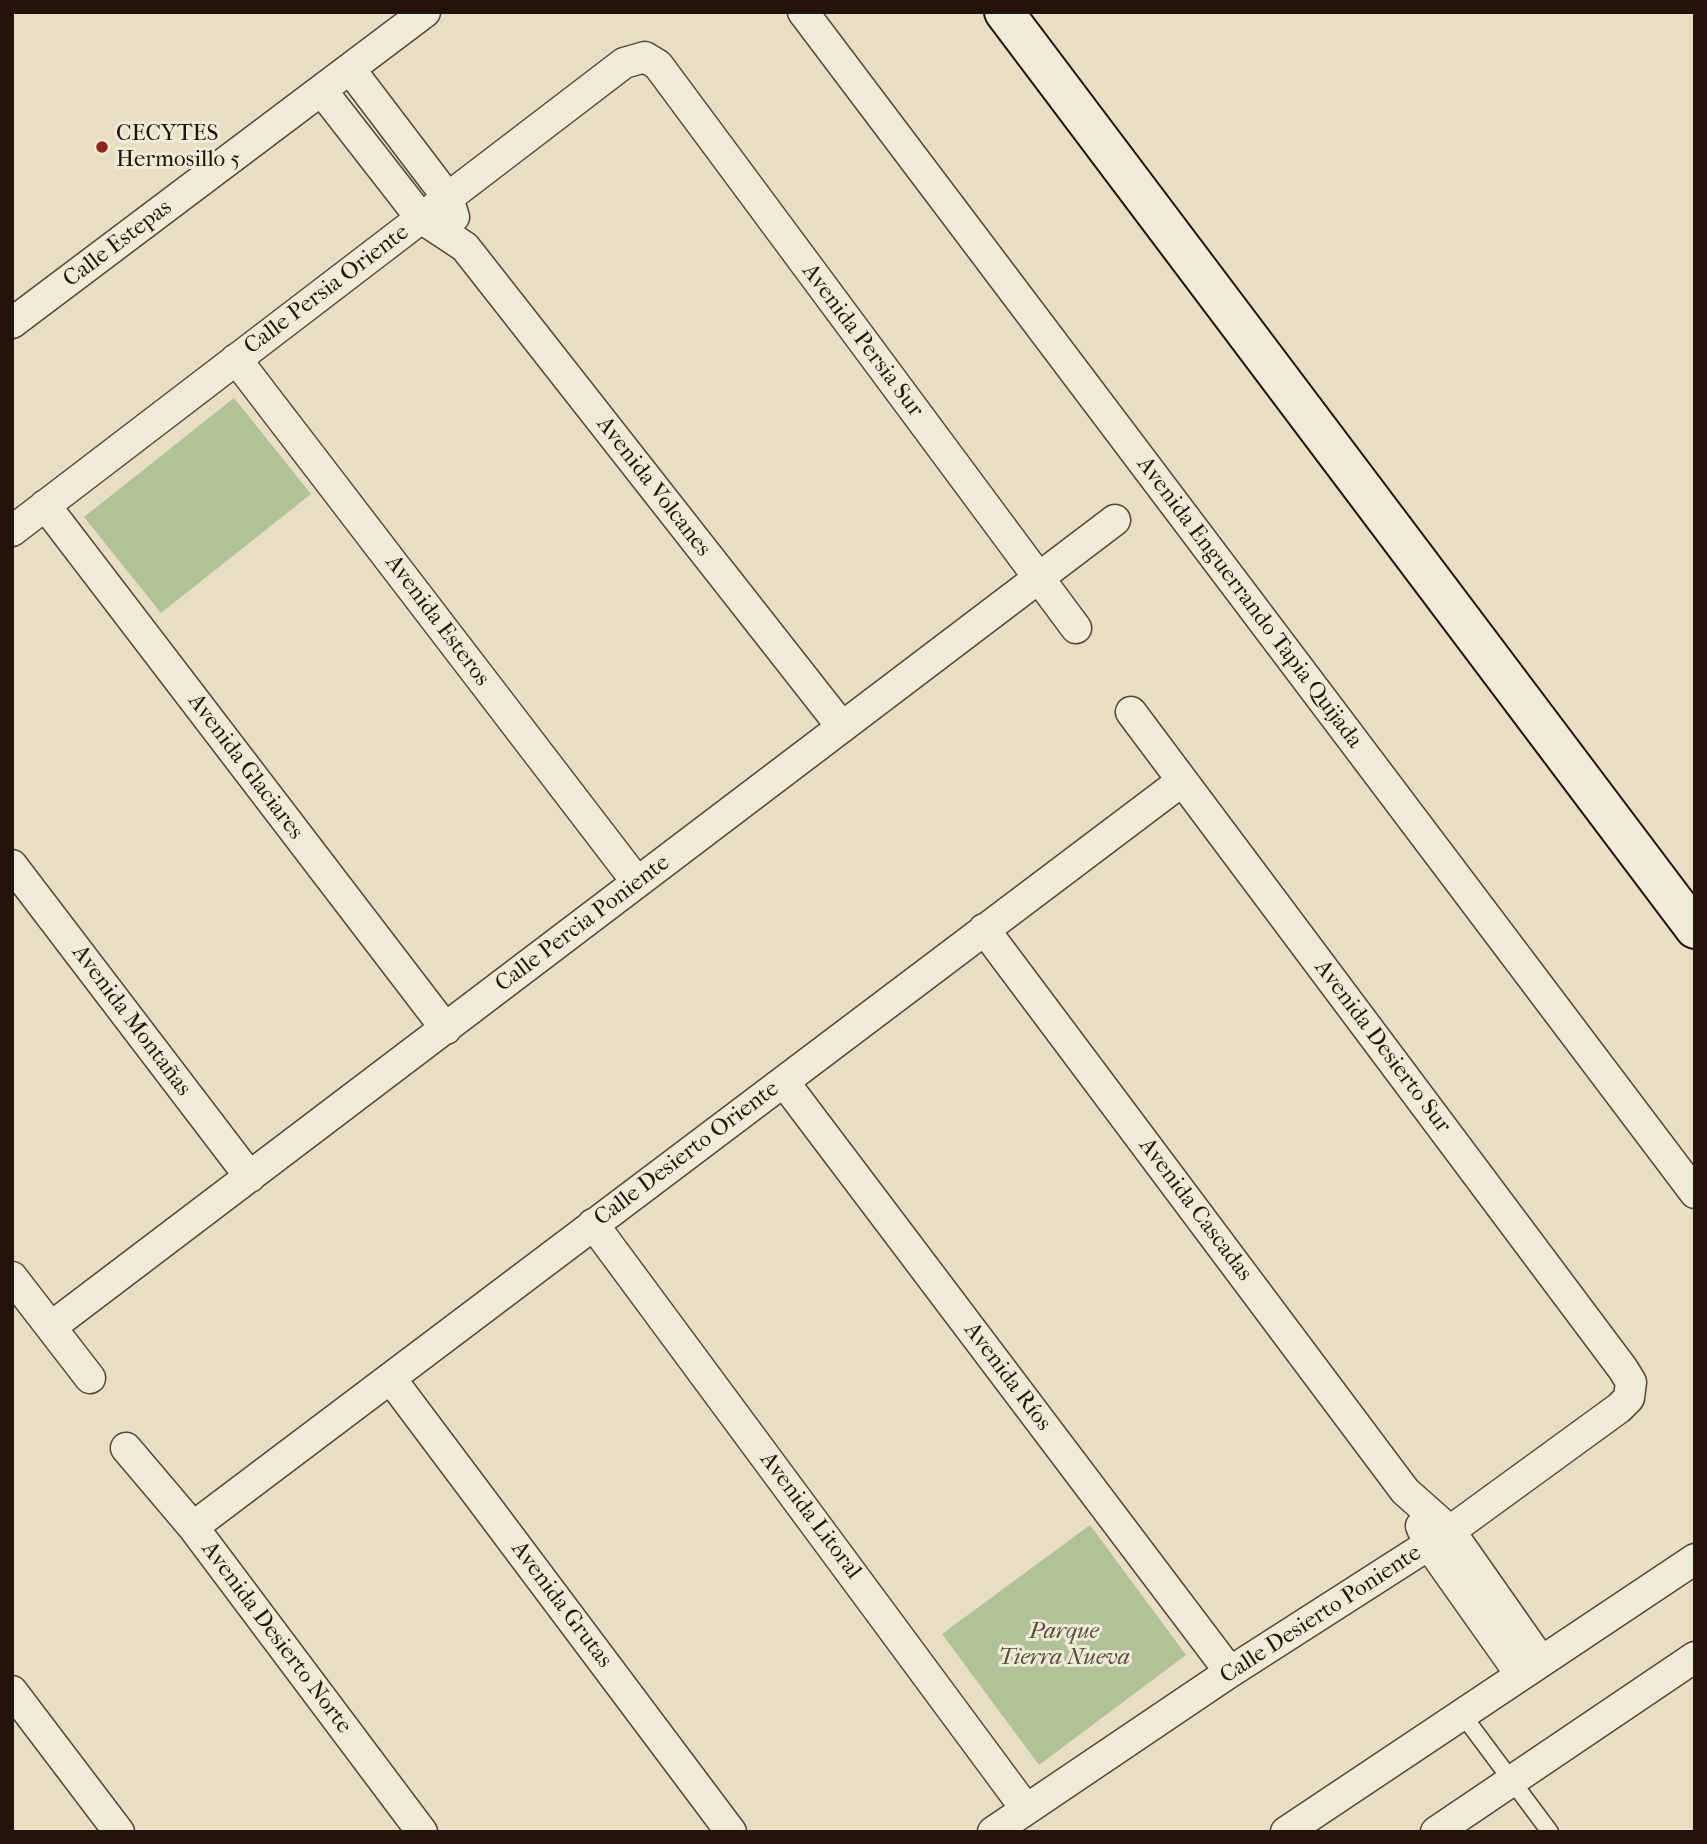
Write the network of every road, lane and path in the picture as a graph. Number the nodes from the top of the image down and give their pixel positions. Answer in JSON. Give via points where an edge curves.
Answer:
{"nodes":[{"id":1,"x":425,"y":12,"type":"edge"},
{"id":2,"x":803,"y":12,"type":"edge"},
{"id":3,"x":1004,"y":12,"type":"edge"},
{"id":4,"x":645,"y":57,"type":"joint"},
{"id":5,"x":350,"y":69,"type":"junction"},
{"id":6,"x":321,"y":91,"type":"junction"},
{"id":7,"x":448,"y":198,"type":"junction"},
{"id":8,"x":421,"y":218,"type":"junction"},
{"id":9,"x":465,"y":247,"type":"junction"},
{"id":10,"x":12,"y":323,"type":"edge"},
{"id":11,"x":236,"y":359,"type":"junction"},
{"id":12,"x":45,"y":505,"type":"junction"},
{"id":13,"x":1115,"y":520,"type":"dead end"},
{"id":14,"x":12,"y":531,"type":"edge"},
{"id":15,"x":1038,"y":578,"type":"junction"},
{"id":16,"x":1076,"y":628,"type":"dead end"},
{"id":17,"x":1131,"y":712,"type":"dead end"},
{"id":18,"x":842,"y":727,"type":"junction"},
{"id":19,"x":1182,"y":781,"type":"junction"},
{"id":20,"x":12,"y":865,"type":"edge"},
{"id":21,"x":637,"y":882,"type":"junction"},
{"id":22,"x":984,"y":929,"type":"junction"},
{"id":23,"x":1695,"y":929,"type":"edge"},
{"id":24,"x":446,"y":1029,"type":"junction"},
{"id":25,"x":784,"y":1082,"type":"junction"},
{"id":26,"x":250,"y":1177,"type":"junction"},
{"id":27,"x":1695,"y":1193,"type":"edge"},
{"id":28,"x":593,"y":1224,"type":"junction"},
{"id":29,"x":12,"y":1277,"type":"edge"},
{"id":30,"x":51,"y":1327,"type":"junction"},
{"id":31,"x":90,"y":1378,"type":"dead end"},
{"id":32,"x":391,"y":1379,"type":"junction"},
{"id":33,"x":1631,"y":1382,"type":"joint"},
{"id":34,"x":126,"y":1448,"type":"dead end"},
{"id":35,"x":193,"y":1527,"type":"junction"},
{"id":36,"x":1439,"y":1538,"type":"junction"},
{"id":37,"x":1695,"y":1559,"type":"edge"},
{"id":38,"x":1695,"y":1657,"type":"edge"},
{"id":39,"x":1531,"y":1668,"type":"junction"},
{"id":40,"x":1230,"y":1672,"type":"junction"},
{"id":41,"x":18,"y":1710,"type":"edge"},
{"id":42,"x":1462,"y":1714,"type":"junction"},
{"id":43,"x":1512,"y":1780,"type":"junction"},
{"id":44,"x":1026,"y":1809,"type":"junction"},
{"id":45,"x":119,"y":1832,"type":"edge"},
{"id":46,"x":422,"y":1832,"type":"edge"},
{"id":47,"x":731,"y":1832,"type":"edge"},
{"id":48,"x":993,"y":1832,"type":"edge"},
{"id":49,"x":1286,"y":1832,"type":"edge"},
{"id":50,"x":1436,"y":1832,"type":"edge"},
{"id":51,"x":1550,"y":1832,"type":"edge"}],
"edges":[{"from":1,"to":5,"type":"street","name":"Calle Estepas"},
{"from":2,"to":27,"type":"street","name":"Avenida Enguerrando Tapia Quijada"},
{"from":3,"to":23,"type":"street"},
{"from":4,"to":7,"type":"street","name":"Calle Persia Oriente","via":[[624,63]]},
{"from":4,"to":15,"type":"street","name":"Avenida Persia Sur","via":[[658,65]]},
{"from":5,"to":6,"type":"street","name":"Calle Estepas"},
{"from":5,"to":7,"type":"street","name":"Avenida Volcanes"},
{"from":6,"to":8,"type":"street","name":"Avenida Volcanes"},
{"from":6,"to":10,"type":"street","name":"Calle Estepas"},
{"from":7,"to":8,"type":"street","name":"Calle Persia Oriente"},
{"from":7,"to":9,"type":"street","name":"Avenida Volcanes"},
{"from":8,"to":9,"type":"street","name":"Avenida Volcanes"},
{"from":8,"to":11,"type":"street","name":"Calle Persia Oriente"},
{"from":9,"to":18,"type":"street","name":"Avenida Volcanes"},
{"from":11,"to":12,"type":"street","name":"Calle Persia Oriente"},
{"from":11,"to":21,"type":"street","name":"Avenida Esteros"},
{"from":12,"to":14,"type":"street","name":"Calle Persia Oriente"},
{"from":12,"to":24,"type":"street","name":"Avenida Glaciares"},
{"from":13,"to":15,"type":"street","name":"Calle Percia Poniente"},
{"from":15,"to":16,"type":"street","name":"Avenida Persia Sur"},
{"from":15,"to":18,"type":"street","name":"Calle Percia Poniente"},
{"from":17,"to":19,"type":"street","name":"Avenida Desierto Sur"},
{"from":18,"to":21,"type":"street","name":"Calle Percia Poniente"},
{"from":19,"to":22,"type":"street","name":"Calle Desierto Oriente"},
{"from":19,"to":33,"type":"street","name":"Avenida Desierto Sur"},
{"from":20,"to":26,"type":"street","name":"Avenida Montañas"},
{"from":21,"to":24,"type":"street","name":"Calle Percia Poniente"},
{"from":22,"to":25,"type":"street","name":"Calle Desierto Oriente"},
{"from":22,"to":36,"type":"street","name":"Avenida Cascadas"},
{"from":24,"to":26,"type":"street","name":"Calle Percia Poniente"},
{"from":25,"to":28,"type":"street","name":"Calle Desierto Oriente"},
{"from":25,"to":40,"type":"street","name":"Avenida Ríos"},
{"from":26,"to":30,"type":"street","name":"Calle Percia Poniente"},
{"from":28,"to":32,"type":"street","name":"Calle Desierto Oriente"},
{"from":28,"to":44,"type":"street","name":"Avenida Litoral"},
{"from":29,"to":30,"type":"street"},
{"from":30,"to":31,"type":"street"},
{"from":32,"to":35,"type":"street","name":"Calle Desierto Oriente"},
{"from":32,"to":47,"type":"street","name":"Avenida Grutas"},
{"from":33,"to":36,"type":"street","name":"Calle Desierto Poniente","via":[[1629,1398],[1619,1408]]},
{"from":34,"to":35,"type":"street","name":"Avenida Desierto Norte"},
{"from":35,"to":46,"type":"street","name":"Avenida Desierto Norte"},
{"from":36,"to":39,"type":"street","name":"Avenida Cascadas"},
{"from":36,"to":40,"type":"street","name":"Calle Desierto Poniente"},
{"from":37,"to":39,"type":"street"},
{"from":38,"to":43,"type":"street"},
{"from":39,"to":42,"type":"street"},
{"from":40,"to":44,"type":"street","name":"Calle Desierto Poniente"},
{"from":41,"to":45,"type":"street"},
{"from":42,"to":43,"type":"lane"},
{"from":42,"to":49,"type":"street"},
{"from":43,"to":50,"type":"street"},
{"from":43,"to":51,"type":"lane"},
{"from":44,"to":48,"type":"street","name":"Calle Desierto Poniente"}]}
